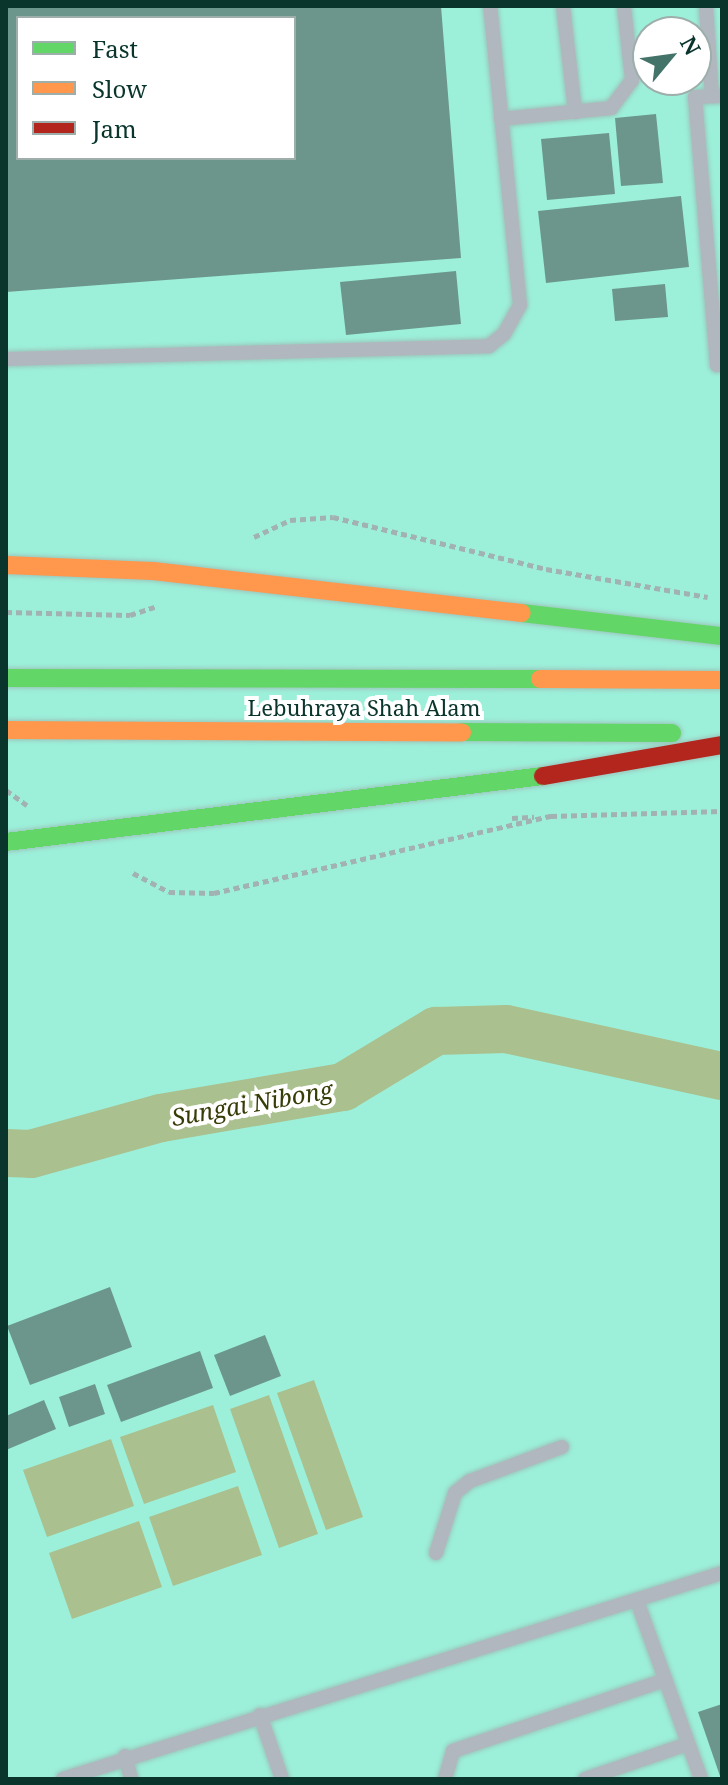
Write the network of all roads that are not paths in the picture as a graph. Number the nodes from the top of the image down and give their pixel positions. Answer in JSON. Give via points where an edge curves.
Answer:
{"nodes":[{"id":1,"x":490,"y":6,"type":"edge"},
{"id":2,"x":563,"y":6,"type":"edge"},
{"id":3,"x":624,"y":6,"type":"edge"},
{"id":4,"x":706,"y":6,"type":"edge"},
{"id":5,"x":717,"y":96,"type":"edge"},
{"id":6,"x":575,"y":112,"type":"junction"},
{"id":7,"x":501,"y":119,"type":"junction"},
{"id":8,"x":6,"y":359,"type":"edge"},
{"id":9,"x":722,"y":364,"type":"edge"},
{"id":10,"x":6,"y":565,"type":"edge"},
{"id":11,"x":722,"y":636,"type":"edge"},
{"id":12,"x":6,"y":678,"type":"edge"},
{"id":13,"x":722,"y":680,"type":"edge"},
{"id":14,"x":6,"y":730,"type":"edge"},
{"id":15,"x":722,"y":733,"type":"edge"},
{"id":16,"x":722,"y":745,"type":"edge"},
{"id":17,"x":6,"y":842,"type":"edge"},
{"id":18,"x":562,"y":1447,"type":"dead end"},
{"id":19,"x":436,"y":1553,"type":"dead end"},
{"id":20,"x":722,"y":1573,"type":"edge"},
{"id":21,"x":637,"y":1601,"type":"junction"},
{"id":22,"x":665,"y":1680,"type":"junction"},
{"id":23,"x":260,"y":1715,"type":"junction"},
{"id":24,"x":687,"y":1744,"type":"junction"},
{"id":25,"x":125,"y":1756,"type":"junction"},
{"id":26,"x":63,"y":1779,"type":"edge"},
{"id":27,"x":131,"y":1779,"type":"edge"},
{"id":28,"x":282,"y":1779,"type":"edge"},
{"id":29,"x":445,"y":1779,"type":"edge"},
{"id":30,"x":585,"y":1779,"type":"edge"},
{"id":31,"x":701,"y":1779,"type":"edge"}],
"edges":[{"from":1,"to":7,"type":"lane"},
{"from":2,"to":6,"type":"lane"},
{"from":3,"to":6,"type":"lane","via":[[632,80],[611,108]]},
{"from":4,"to":5,"type":"lane"},
{"from":5,"to":9,"type":"lane","via":[[695,97],[717,365]]},
{"from":6,"to":7,"type":"lane"},
{"from":7,"to":8,"type":"lane","via":[[520,305],[504,334],[489,346]]},
{"from":10,"to":11,"type":"highway","via":[[153,571]]},
{"from":12,"to":13,"type":"highway","name":"Lebuhraya Shah Alam"},
{"from":14,"to":15,"type":"highway","name":"Lebuhraya Shah Alam"},
{"from":16,"to":17,"type":"highway","via":[[529,778]]},
{"from":18,"to":19,"type":"lane","via":[[470,1481],[455,1493]]},
{"from":20,"to":21,"type":"lane"},
{"from":21,"to":22,"type":"lane"},
{"from":21,"to":23,"type":"lane"},
{"from":22,"to":24,"type":"lane"},
{"from":22,"to":29,"type":"lane","via":[[453,1751]]},
{"from":23,"to":25,"type":"lane"},
{"from":23,"to":28,"type":"lane"},
{"from":24,"to":30,"type":"lane"},
{"from":24,"to":31,"type":"lane"},
{"from":25,"to":26,"type":"lane"},
{"from":25,"to":27,"type":"lane"}]}
